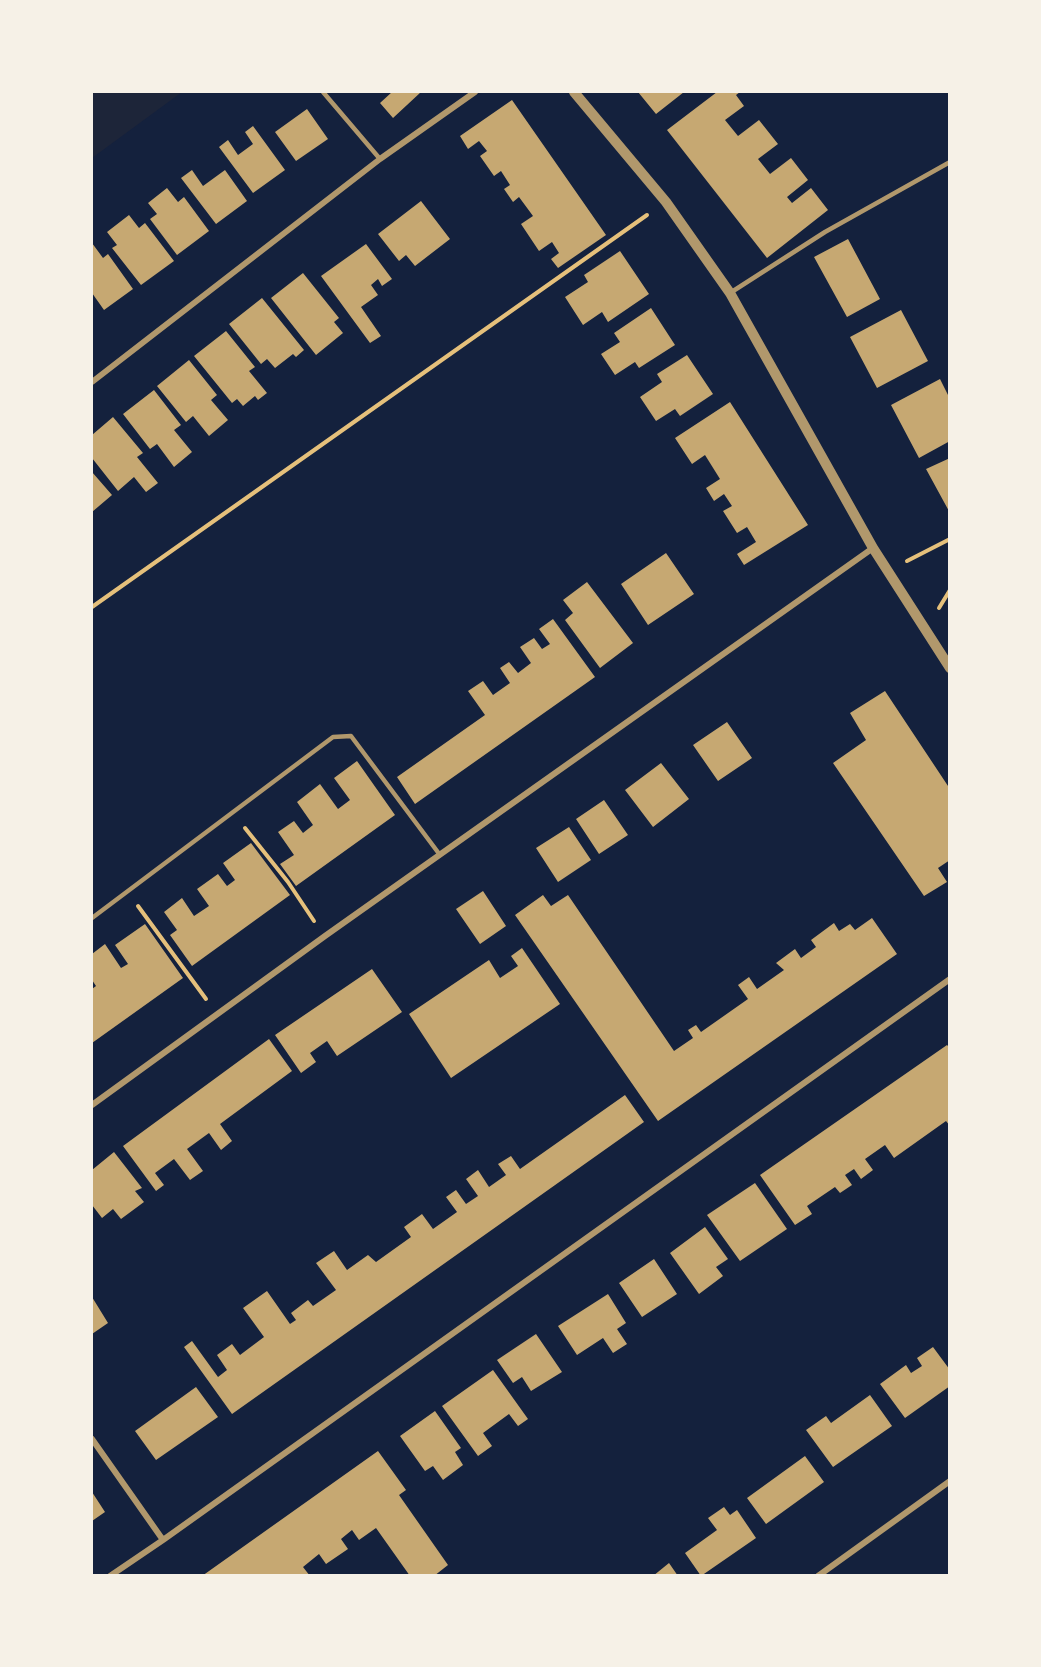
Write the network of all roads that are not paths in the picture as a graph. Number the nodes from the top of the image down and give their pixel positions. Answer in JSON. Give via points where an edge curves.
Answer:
{"nodes":[{"id":1,"x":323,"y":92,"type":"edge"},
{"id":2,"x":475,"y":92,"type":"edge"},
{"id":3,"x":574,"y":92,"type":"edge"},
{"id":4,"x":380,"y":159,"type":"junction"},
{"id":5,"x":950,"y":162,"type":"edge"},
{"id":6,"x":730,"y":293,"type":"junction"},
{"id":7,"x":92,"y":382,"type":"edge"},
{"id":8,"x":873,"y":548,"type":"junction"},
{"id":9,"x":950,"y":669,"type":"edge"},
{"id":10,"x":440,"y":856,"type":"junction"},
{"id":11,"x":92,"y":918,"type":"edge"},
{"id":12,"x":950,"y":979,"type":"edge"},
{"id":13,"x":92,"y":1105,"type":"edge"},
{"id":14,"x":92,"y":1439,"type":"edge"},
{"id":15,"x":950,"y":1481,"type":"edge"},
{"id":16,"x":163,"y":1540,"type":"junction"},
{"id":17,"x":110,"y":1575,"type":"edge"},
{"id":18,"x":818,"y":1575,"type":"edge"}],
"edges":[{"from":1,"to":4,"type":"lane"},
{"from":2,"to":4,"type":"street"},
{"from":3,"to":6,"type":"street","via":[[666,202]]},
{"from":4,"to":7,"type":"street"},
{"from":5,"to":6,"type":"lane","via":[[825,232]]},
{"from":6,"to":8,"type":"street"},
{"from":8,"to":9,"type":"street"},
{"from":8,"to":10,"type":"street"},
{"from":10,"to":11,"type":"lane","via":[[351,736],[333,737]]},
{"from":10,"to":13,"type":"street"},
{"from":12,"to":16,"type":"street"},
{"from":14,"to":16,"type":"street"},
{"from":15,"to":18,"type":"street"},
{"from":16,"to":17,"type":"street"}]}
